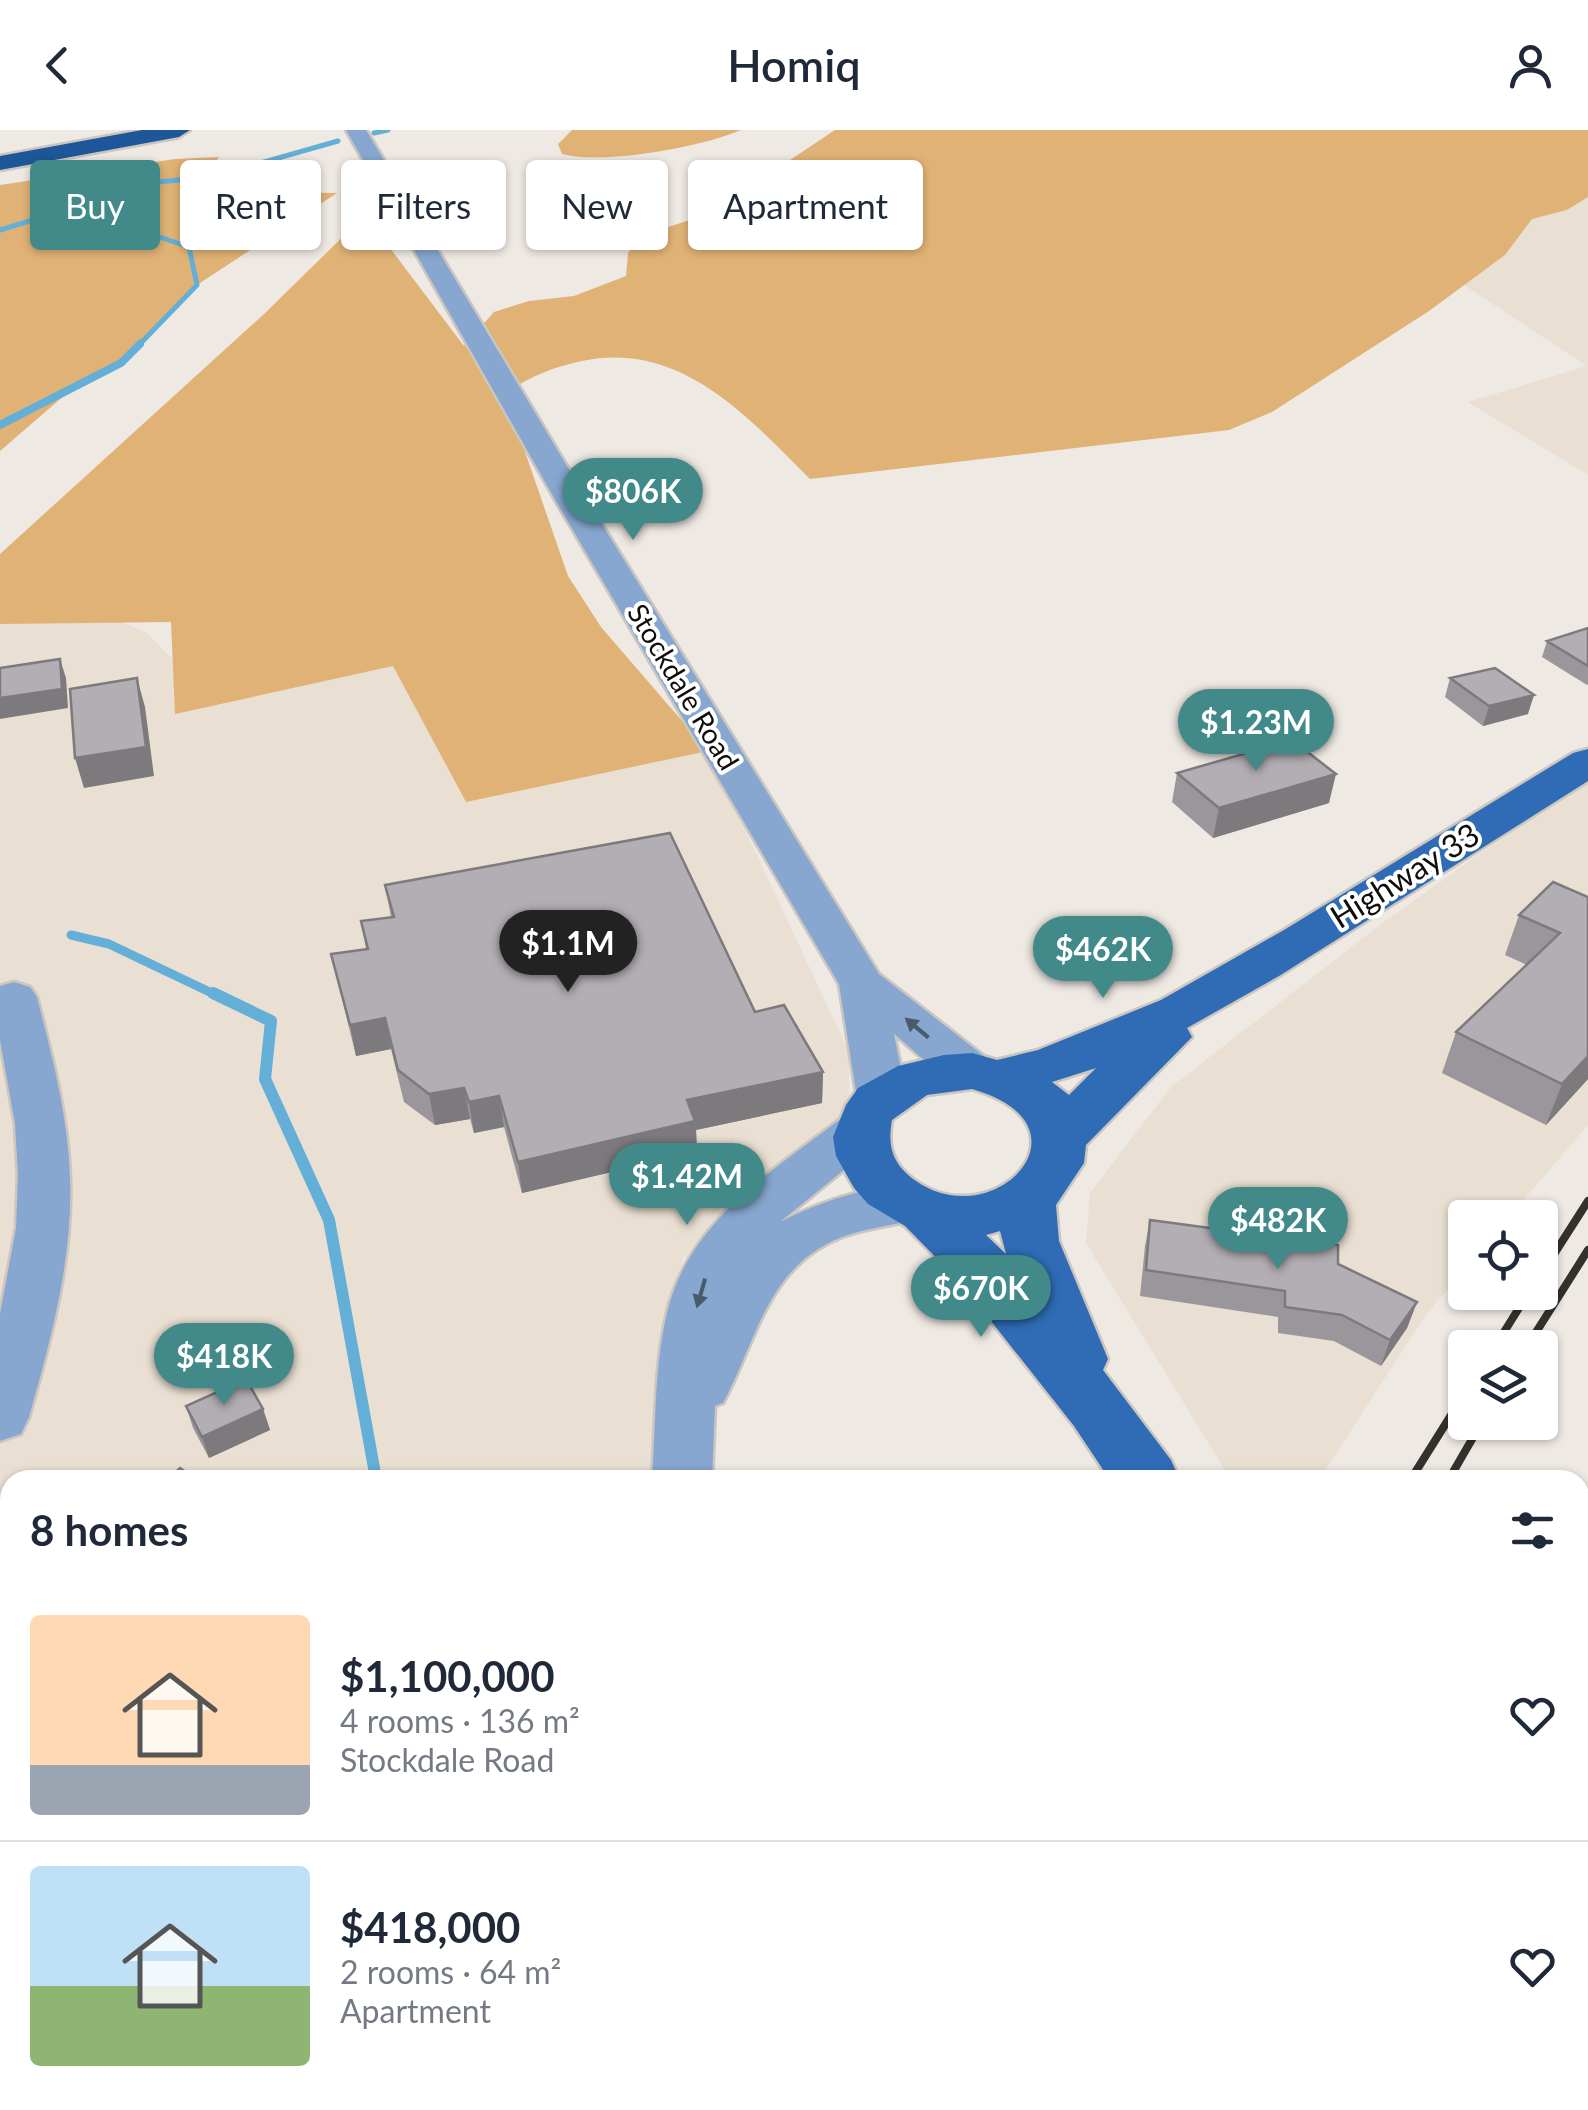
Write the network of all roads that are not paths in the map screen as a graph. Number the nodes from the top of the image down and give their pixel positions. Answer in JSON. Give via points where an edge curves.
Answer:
{"nodes":[{"id":1,"x":113,"y":130,"type":"edge"},
{"id":2,"x":179,"y":130,"type":"edge"},
{"id":3,"x":356,"y":130,"type":"edge"},
{"id":4,"x":0,"y":150,"type":"edge"},
{"id":5,"x":0,"y":163,"type":"edge"},
{"id":6,"x":1588,"y":762,"type":"edge"},
{"id":7,"x":862,"y":984,"type":"junction"},
{"id":8,"x":1222,"y":990,"type":"junction"},
{"id":9,"x":14,"y":997,"type":"dead end"},
{"id":10,"x":988,"y":1074,"type":"junction"},
{"id":11,"x":873,"y":1112,"type":"junction"},
{"id":12,"x":1059,"y":1138,"type":"junction"},
{"id":13,"x":1027,"y":1200,"type":"junction"},
{"id":14,"x":917,"y":1208,"type":"junction"},
{"id":15,"x":1097,"y":1408,"type":"junction"},
{"id":16,"x":0,"y":1417,"type":"edge"},
{"id":17,"x":685,"y":1452,"type":"edge"},
{"id":18,"x":1140,"y":1470,"type":"edge"}],
"edges":[{"from":1,"to":4,"type":"highway"},
{"from":2,"to":5,"type":"highway"},
{"from":3,"to":7,"type":"street","name":"Stockdale Road"},
{"from":6,"to":8,"type":"main road","name":"Highway 33"},
{"from":10,"to":7,"type":"street","name":"Stockdale Road","one_way":true},
{"from":7,"to":11,"type":"street","name":"Stockdale Road"},
{"from":8,"to":10,"type":"main road","name":"Highway 33","via":[[1094,1050],[1037,1070]]},
{"from":8,"to":12,"type":"main road","name":"Highway 33","via":[[1112,1082]]},
{"from":9,"to":16,"type":"street","via":[[35,1090],[44,1200],[24,1335]]},
{"from":10,"to":11,"type":"main road","via":[[923,1077],[895,1087]]},
{"from":10,"to":12,"type":"main road","via":[[1019,1081],[1044,1099]]},
{"from":11,"to":14,"type":"main road","via":[[861,1148],[870,1175]]},
{"from":11,"to":17,"type":"street","one_way":true,"via":[[764,1207],[712,1264],[695,1318]]},
{"from":12,"to":13,"type":"main road","via":[[1052,1176]]},
{"from":13,"to":14,"type":"main road","via":[[982,1214],[945,1216]]},
{"from":13,"to":15,"type":"main road","via":[[1034,1252]]},
{"from":14,"to":15,"type":"main road","via":[[962,1244]]},
{"from":14,"to":17,"type":"street","via":[[816,1226],[776,1250],[736,1309]]},
{"from":15,"to":18,"type":"main road"}]}
